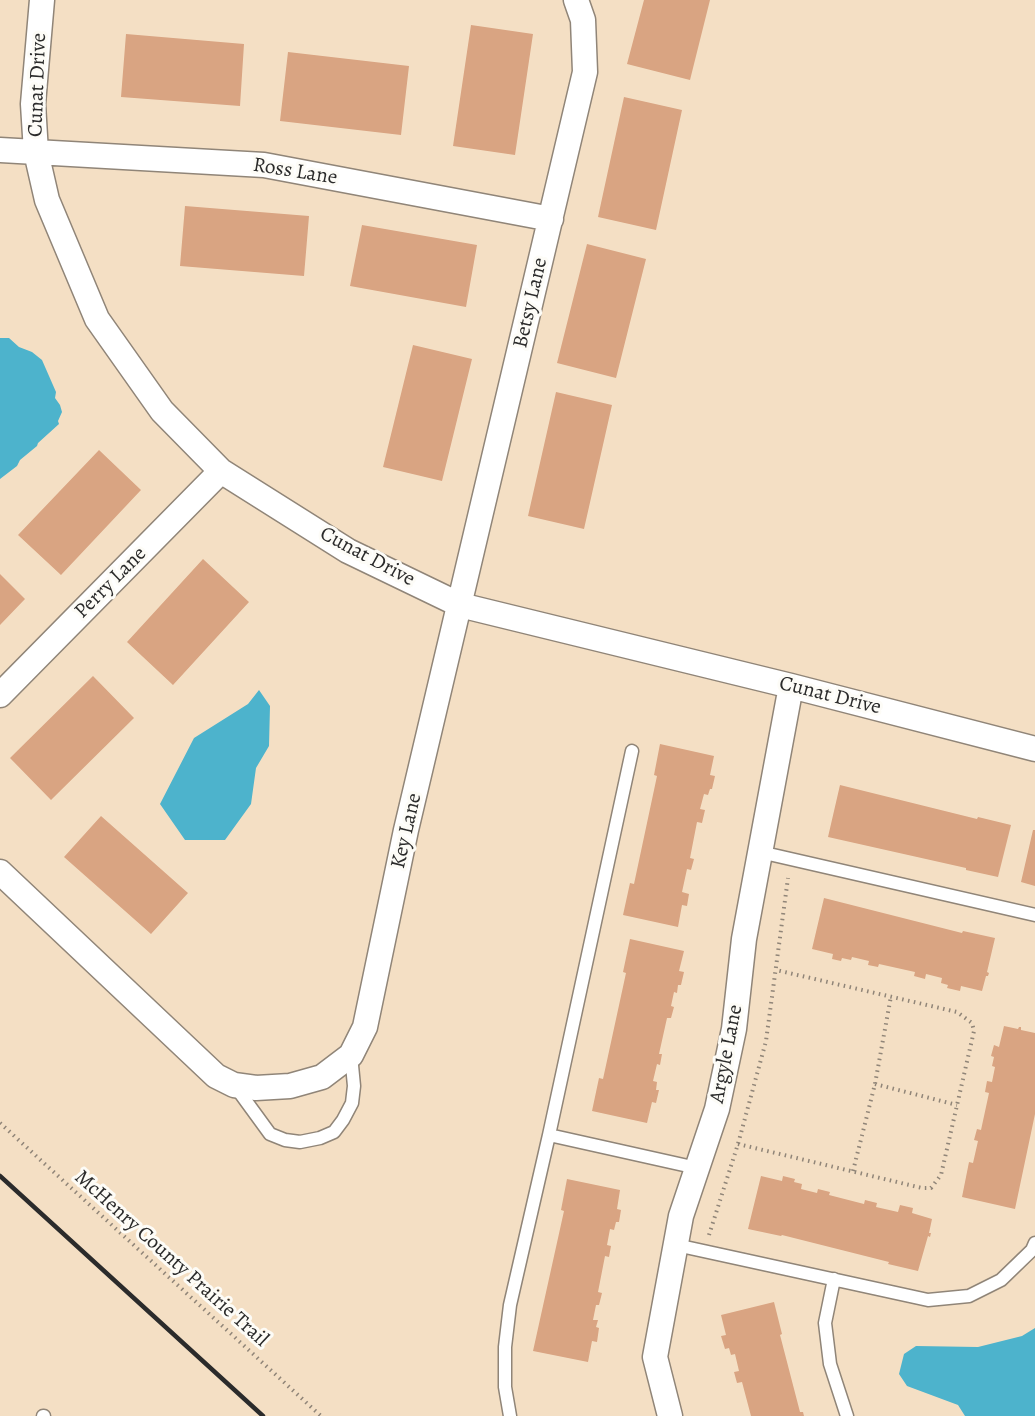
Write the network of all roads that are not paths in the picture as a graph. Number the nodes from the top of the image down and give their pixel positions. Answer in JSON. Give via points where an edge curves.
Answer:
{"nodes":[{"id":1,"x":42,"y":0,"type":"edge"},
{"id":2,"x":576,"y":0,"type":"edge"},
{"id":3,"x":0,"y":150,"type":"edge"},
{"id":4,"x":36,"y":152,"type":"junction"},
{"id":5,"x":550,"y":219,"type":"junction"},
{"id":6,"x":221,"y":471,"type":"junction"},
{"id":7,"x":460,"y":605,"type":"junction"},
{"id":8,"x":791,"y":686,"type":"junction"},
{"id":9,"x":0,"y":695,"type":"edge"},
{"id":10,"x":1035,"y":749,"type":"edge"},
{"id":11,"x":632,"y":751,"type":"dead end"},
{"id":12,"x":760,"y":852,"type":"junction"},
{"id":13,"x":0,"y":872,"type":"edge"},
{"id":14,"x":1035,"y":915,"type":"edge"},
{"id":15,"x":351,"y":1055,"type":"junction"},
{"id":16,"x":234,"y":1085,"type":"junction"},
{"id":17,"x":549,"y":1135,"type":"junction"},
{"id":18,"x":697,"y":1168,"type":"junction"},
{"id":19,"x":1035,"y":1243,"type":"edge"},
{"id":20,"x":676,"y":1245,"type":"junction"},
{"id":21,"x":834,"y":1280,"type":"junction"},
{"id":22,"x":510,"y":1416,"type":"edge"},
{"id":23,"x":670,"y":1416,"type":"edge"},
{"id":24,"x":847,"y":1416,"type":"edge"}],
"edges":[{"from":1,"to":4,"type":"street","name":"Cunat Drive","via":[[33,104]]},
{"from":2,"to":5,"type":"street","name":"Betsy Lane","via":[[583,20],[585,72]]},
{"from":3,"to":4,"type":"street","name":"Ross Lane"},
{"from":4,"to":5,"type":"street","name":"Ross Lane","via":[[264,165]]},
{"from":4,"to":6,"type":"street","name":"Cunat Drive","via":[[47,200],[97,319],[162,411]]},
{"from":5,"to":7,"type":"street","name":"Betsy Lane"},
{"from":6,"to":7,"type":"street","name":"Cunat Drive","via":[[348,551]]},
{"from":6,"to":9,"type":"street","name":"Perry Lane"},
{"from":7,"to":8,"type":"street","name":"Cunat Drive"},
{"from":7,"to":15,"type":"street","name":"Key Lane","via":[[406,830],[365,1027]]},
{"from":8,"to":10,"type":"street","name":"Cunat Drive"},
{"from":8,"to":12,"type":"street","name":"Argyle Lane"},
{"from":11,"to":17,"type":"lane"},
{"from":12,"to":14,"type":"lane"},
{"from":12,"to":18,"type":"street","name":"Argyle Lane","via":[[744,939],[734,1029],[717,1109]]},
{"from":13,"to":16,"type":"street","name":"Key Lane","via":[[216,1076]]},
{"from":15,"to":16,"type":"street","name":"Key Lane","via":[[322,1077],[290,1086]]},
{"from":15,"to":16,"type":"lane","name":"Key Lane","via":[[352,1103],[334,1132],[320,1138],[300,1142],[270,1134]]},
{"from":17,"to":18,"type":"lane"},
{"from":17,"to":22,"type":"lane","via":[[510,1305],[505,1347]]},
{"from":18,"to":20,"type":"street","name":"Argyle Lane"},
{"from":19,"to":21,"type":"lane","via":[[1001,1280],[969,1296],[928,1300]]},
{"from":20,"to":21,"type":"lane"},
{"from":20,"to":23,"type":"street","name":"Argyle Lane","via":[[656,1357]]},
{"from":21,"to":24,"type":"lane","via":[[825,1323],[830,1364]]}]}
